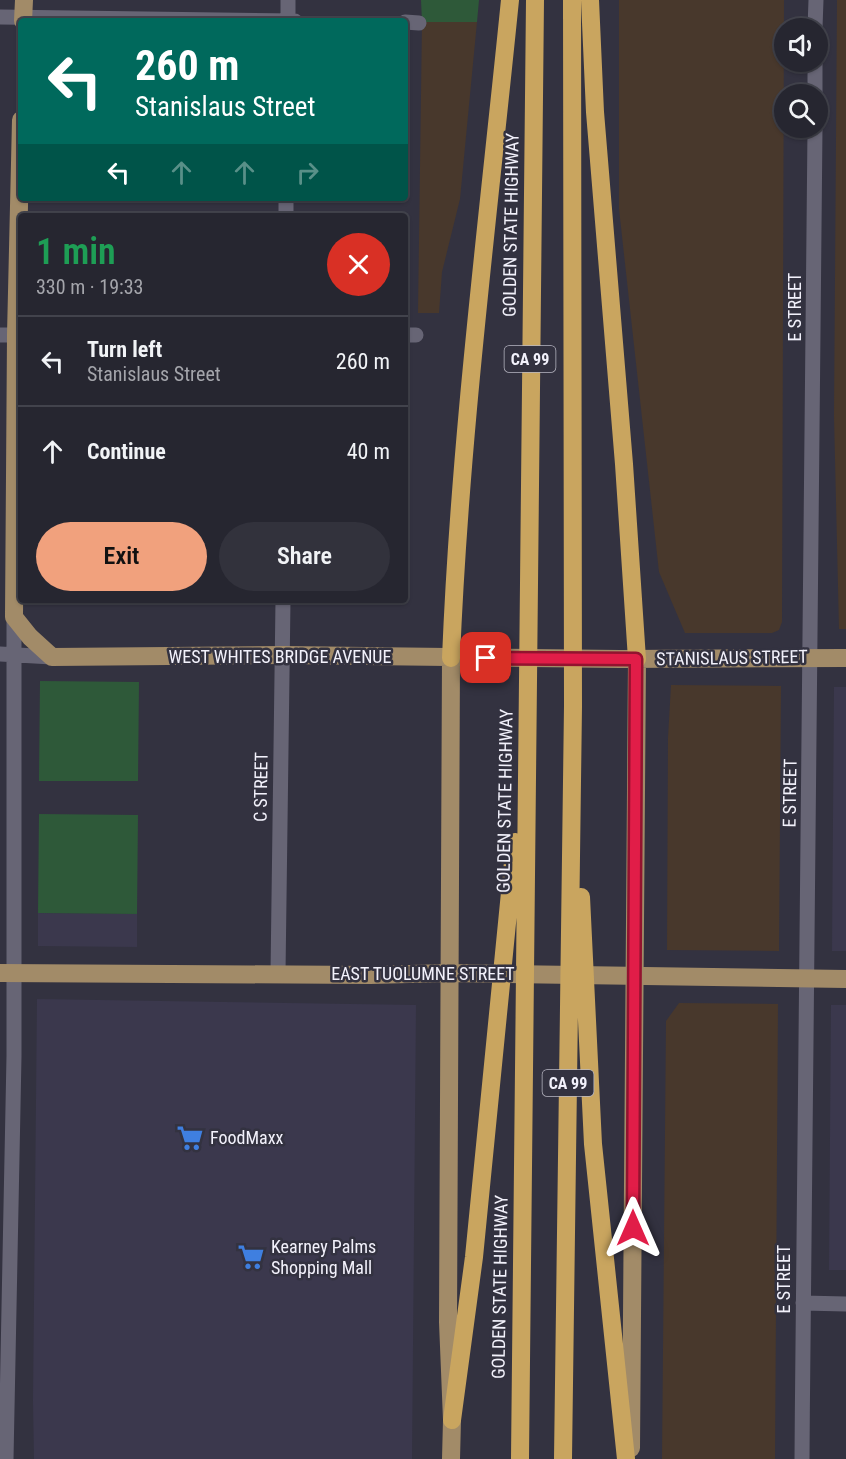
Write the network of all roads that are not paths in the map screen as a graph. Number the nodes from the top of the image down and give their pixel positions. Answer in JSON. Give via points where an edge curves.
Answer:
{"nodes":[{"id":1,"x":288,"y":0,"type":"edge"},
{"id":2,"x":510,"y":0,"type":"edge"},
{"id":3,"x":535,"y":0,"type":"edge"},
{"id":4,"x":572,"y":0,"type":"edge"},
{"id":5,"x":590,"y":0,"type":"edge"},
{"id":6,"x":816,"y":0,"type":"edge"},
{"id":7,"x":24,"y":13,"type":"edge"},
{"id":8,"x":0,"y":17,"type":"edge"},
{"id":9,"x":189,"y":18,"type":"edge"},
{"id":10,"x":288,"y":18,"type":"edge"},
{"id":11,"x":815,"y":18,"type":"edge"},
{"id":12,"x":815,"y":138,"type":"edge"},
{"id":13,"x":18,"y":192,"type":"edge"},
{"id":14,"x":12,"y":335,"type":"edge"},
{"id":15,"x":283,"y":603,"type":"edge"},
{"id":16,"x":14,"y":617,"type":"junction"},
{"id":17,"x":8,"y":654,"type":"edge"},
{"id":18,"x":283,"y":656,"type":"junction"},
{"id":19,"x":52,"y":657,"type":"junction"},
{"id":20,"x":811,"y":657,"type":"junction"},
{"id":21,"x":846,"y":657,"type":"edge"},
{"id":22,"x":459,"y":658,"type":"junction"},
{"id":23,"x":545,"y":658,"type":"joint"},
{"id":24,"x":628,"y":659,"type":"junction"},
{"id":25,"x":573,"y":706,"type":"junction"},
{"id":26,"x":526,"y":718,"type":"junction"},
{"id":27,"x":7,"y":973,"type":"edge"},
{"id":28,"x":454,"y":973,"type":"junction"},
{"id":29,"x":278,"y":974,"type":"junction"},
{"id":30,"x":629,"y":975,"type":"junction"},
{"id":31,"x":806,"y":978,"type":"junction"},
{"id":32,"x":846,"y":979,"type":"edge"},
{"id":33,"x":4,"y":1285,"type":"edge"},
{"id":34,"x":803,"y":1303,"type":"junction"},
{"id":35,"x":846,"y":1304,"type":"edge"},
{"id":36,"x":452,"y":1420,"type":"junction"},
{"id":37,"x":6,"y":1459,"type":"edge"},
{"id":38,"x":451,"y":1459,"type":"edge"},
{"id":39,"x":520,"y":1459,"type":"edge"},
{"id":40,"x":563,"y":1459,"type":"edge"},
{"id":41,"x":626,"y":1459,"type":"edge"},
{"id":42,"x":631,"y":1459,"type":"edge"},
{"id":43,"x":802,"y":1459,"type":"edge"}],
"edges":[{"from":1,"to":10,"type":"street"},
{"from":2,"to":22,"type":"highway","via":[[478,290],[455,553]]},
{"from":3,"to":26,"type":"highway","name":"GOLDEN STATE HIGHWAY","number":"CA 99"},
{"from":4,"to":25,"type":"highway","number":"CA 99"},
{"from":5,"to":24,"type":"highway","via":[[595,112],[624,464]]},
{"from":6,"to":11,"type":"street"},
{"from":7,"to":8,"type":"street"},
{"from":7,"to":9,"type":"street"},
{"from":12,"to":20,"type":"street","name":"E STREET"},
{"from":13,"to":14,"type":"main road"},
{"from":14,"to":16,"type":"main road"},
{"from":15,"to":18,"type":"street","name":"C STREET"},
{"from":16,"to":17,"type":"street"},
{"from":16,"to":19,"type":"main road"},
{"from":17,"to":19,"type":"street","name":"WEST WHITES BRIDGE AVENUE"},
{"from":17,"to":27,"type":"street"},
{"from":18,"to":19,"type":"main road","name":"WEST WHITES BRIDGE AVENUE"},
{"from":18,"to":22,"type":"main road","name":"WEST WHITES BRIDGE AVENUE"},
{"from":18,"to":29,"type":"street","name":"C STREET"},
{"from":20,"to":21,"type":"main road","name":"STANISLAUS STREET"},
{"from":20,"to":24,"type":"main road","name":"STANISLAUS STREET"},
{"from":20,"to":31,"type":"street","name":"E STREET"},
{"from":22,"to":23,"type":"main road","name":"WEST WHITES BRIDGE AVENUE"},
{"from":22,"to":28,"type":"main road"},
{"from":23,"to":24,"type":"main road","name":"STANISLAUS STREET"},
{"from":24,"to":30,"type":"main road"},
{"from":25,"to":40,"type":"highway","number":"CA 99"},
{"from":25,"to":41,"type":"highway","via":[[593,1144]]},
{"from":26,"to":36,"type":"highway","via":[[474,1257]]},
{"from":26,"to":39,"type":"highway","name":"GOLDEN STATE HIGHWAY","number":"CA 99"},
{"from":27,"to":29,"type":"main road","name":"EAST TUOLUMNE STREET"},
{"from":27,"to":33,"type":"street","via":[[12,1191]]},
{"from":28,"to":29,"type":"main road","name":"EAST TUOLUMNE STREET"},
{"from":28,"to":30,"type":"main road","name":"EAST TUOLUMNE STREET"},
{"from":28,"to":36,"type":"main road","via":[[448,1322]]},
{"from":30,"to":31,"type":"main road","name":"EAST TUOLUMNE STREET"},
{"from":30,"to":42,"type":"main road"},
{"from":31,"to":32,"type":"main road","name":"EAST TUOLUMNE STREET"},
{"from":31,"to":34,"type":"street","name":"E STREET"},
{"from":33,"to":37,"type":"street"},
{"from":34,"to":35,"type":"street"},
{"from":34,"to":43,"type":"street","name":"E STREET"},
{"from":36,"to":38,"type":"main road"}]}
